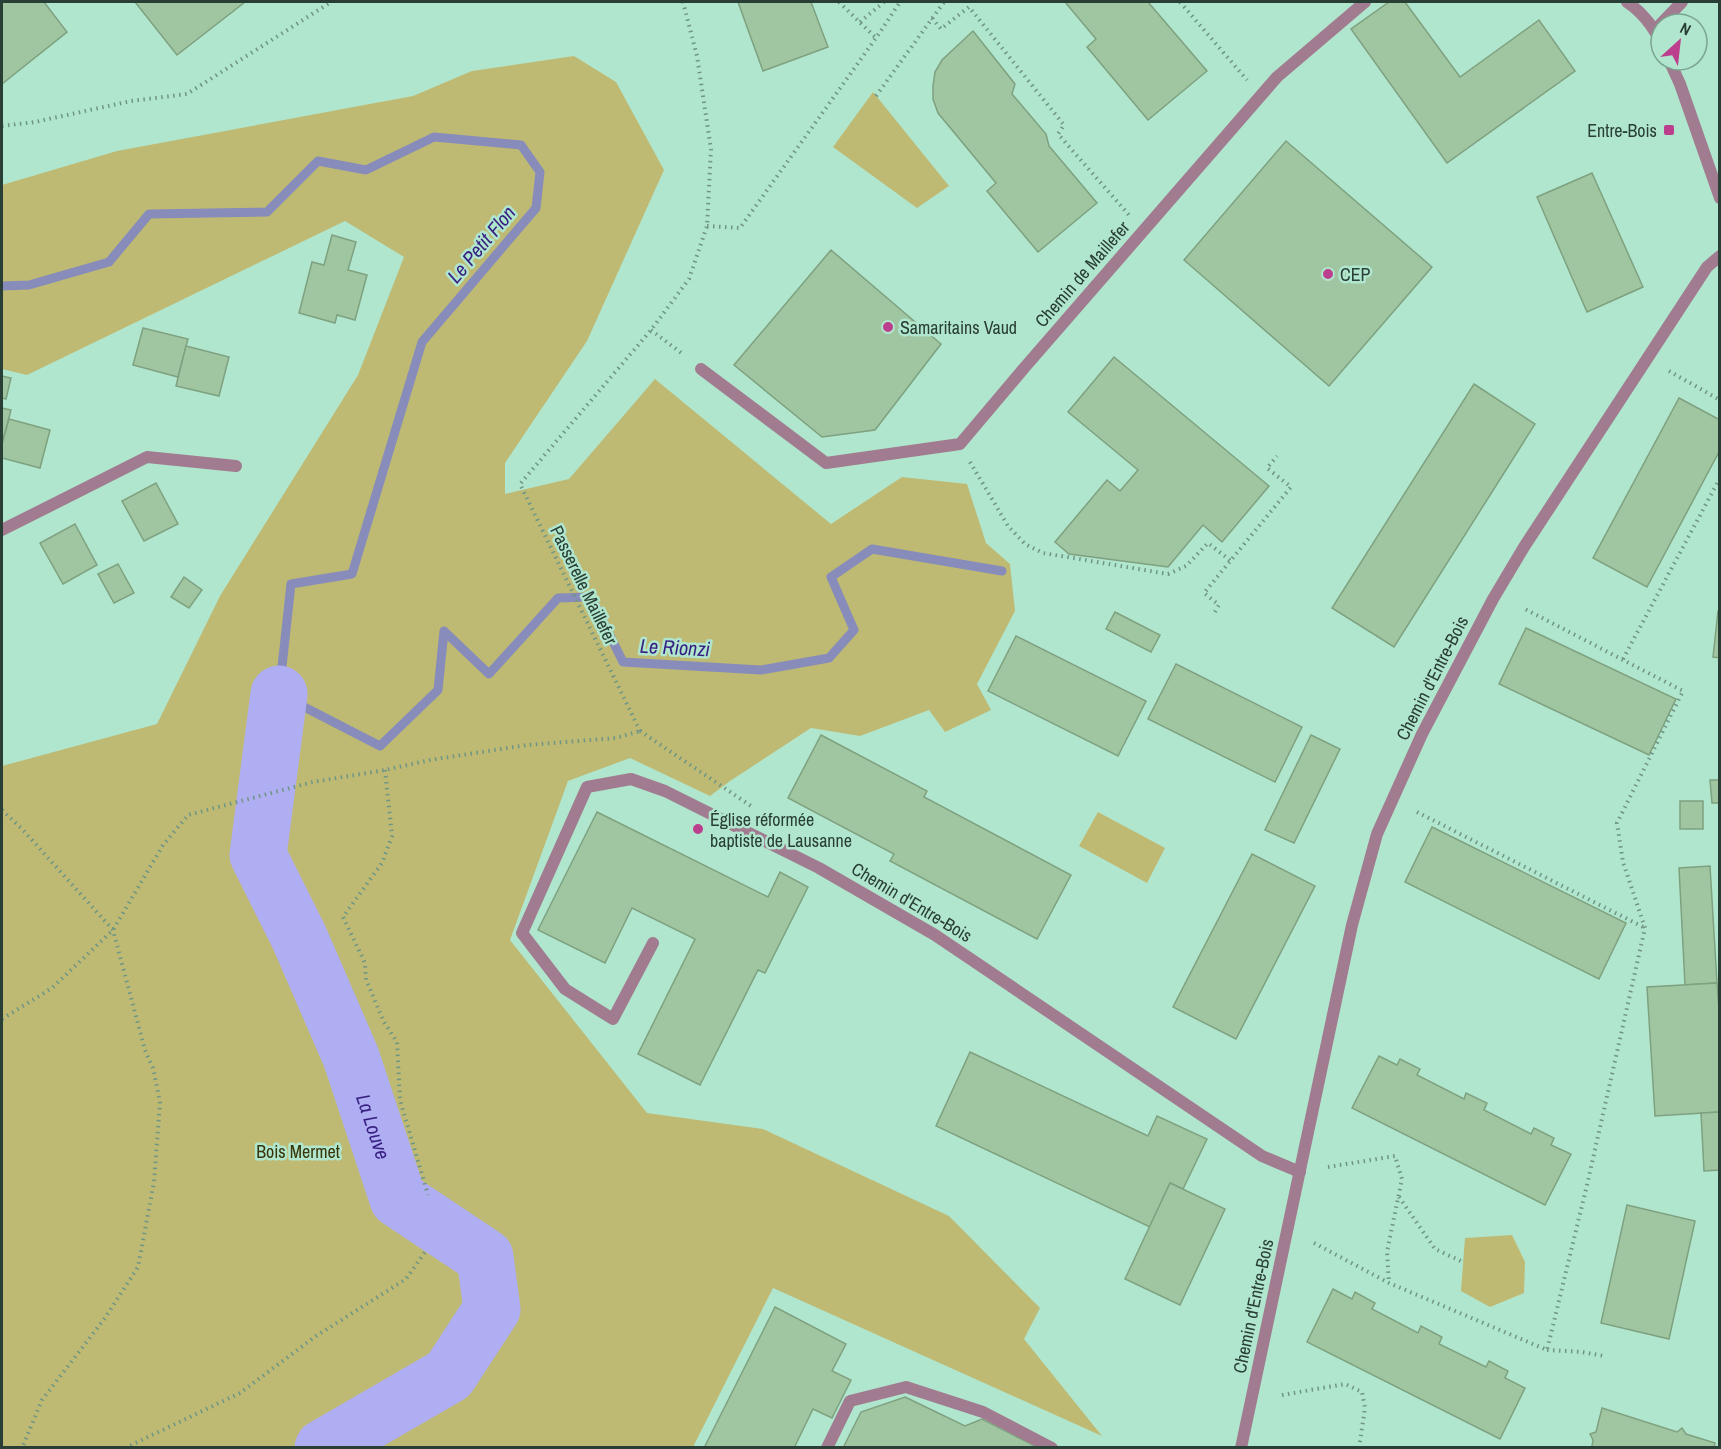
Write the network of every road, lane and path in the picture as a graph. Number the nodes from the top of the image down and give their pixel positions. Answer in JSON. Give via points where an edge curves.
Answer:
{"nodes":[{"id":1,"x":331,"y":2,"type":"edge"},
{"id":2,"x":683,"y":2,"type":"edge"},
{"id":3,"x":839,"y":2,"type":"edge"},
{"id":4,"x":884,"y":2,"type":"edge"},
{"id":5,"x":900,"y":2,"type":"edge"},
{"id":6,"x":944,"y":2,"type":"edge"},
{"id":7,"x":1180,"y":2,"type":"edge"},
{"id":8,"x":1365,"y":2,"type":"edge"},
{"id":9,"x":1627,"y":2,"type":"edge"},
{"id":10,"x":932,"y":18,"type":"junction"},
{"id":11,"x":860,"y":22,"type":"junction"},
{"id":12,"x":1649,"y":23,"type":"edge"},
{"id":13,"x":876,"y":38,"type":"junction"},
{"id":14,"x":1674,"y":72,"type":"edge"},
{"id":15,"x":876,"y":96,"type":"dead end"},
{"id":16,"x":1261,"y":96,"type":"junction"},
{"id":17,"x":2,"y":126,"type":"edge"},
{"id":18,"x":1719,"y":198,"type":"edge"},
{"id":19,"x":707,"y":226,"type":"junction"},
{"id":20,"x":1143,"y":231,"type":"junction"},
{"id":21,"x":1719,"y":256,"type":"edge"},
{"id":22,"x":651,"y":330,"type":"junction"},
{"id":23,"x":701,"y":369,"type":"joint"},
{"id":24,"x":1669,"y":371,"type":"dead end"},
{"id":25,"x":1719,"y":400,"type":"edge"},
{"id":26,"x":960,"y":444,"type":"junction"},
{"id":27,"x":1277,"y":456,"type":"dead end"},
{"id":28,"x":236,"y":466,"type":"dead end"},
{"id":29,"x":1719,"y":478,"type":"edge"},
{"id":30,"x":2,"y":530,"type":"edge"},
{"id":31,"x":1230,"y":561,"type":"junction"},
{"id":32,"x":1523,"y":608,"type":"dead end"},
{"id":33,"x":1215,"y":612,"type":"dead end"},
{"id":34,"x":1623,"y":659,"type":"junction"},
{"id":35,"x":385,"y":770,"type":"junction"},
{"id":36,"x":2,"y":810,"type":"edge"},
{"id":37,"x":1417,"y":812,"type":"dead end"},
{"id":38,"x":1645,"y":928,"type":"junction"},
{"id":39,"x":113,"y":930,"type":"junction"},
{"id":40,"x":654,"y":943,"type":"dead end"},
{"id":41,"x":2,"y":1019,"type":"edge"},
{"id":42,"x":1328,"y":1167,"type":"dead end"},
{"id":43,"x":1300,"y":1172,"type":"junction"},
{"id":44,"x":428,"y":1195,"type":"dead end"},
{"id":45,"x":1398,"y":1197,"type":"junction"},
{"id":46,"x":1314,"y":1243,"type":"dead end"},
{"id":47,"x":424,"y":1252,"type":"dead end"},
{"id":48,"x":1463,"y":1262,"type":"dead end"},
{"id":49,"x":1389,"y":1283,"type":"junction"},
{"id":50,"x":1547,"y":1350,"type":"junction"},
{"id":51,"x":1604,"y":1356,"type":"dead end"},
{"id":52,"x":1282,"y":1395,"type":"dead end"},
{"id":53,"x":21,"y":1448,"type":"edge"},
{"id":54,"x":125,"y":1448,"type":"edge"},
{"id":55,"x":827,"y":1448,"type":"edge"},
{"id":56,"x":1052,"y":1448,"type":"edge"},
{"id":57,"x":1241,"y":1448,"type":"edge"},
{"id":58,"x":1359,"y":1448,"type":"edge"}],
"edges":[{"from":1,"to":17,"type":"path","via":[[187,94]]},
{"from":2,"to":19,"type":"path","via":[[697,56],[711,149]]},
{"from":3,"to":11,"type":"path"},
{"from":4,"to":11,"type":"path"},
{"from":5,"to":13,"type":"path"},
{"from":6,"to":10,"type":"path"},
{"from":7,"to":16,"type":"path"},
{"from":8,"to":16,"type":"street","name":"Chemin de Maillefer","via":[[1277,77]]},
{"from":9,"to":12,"type":"street"},
{"from":10,"to":15,"type":"path"},
{"from":10,"to":20,"type":"path","via":[[941,29],[969,7],[1064,125],[1058,134]]},
{"from":11,"to":13,"type":"path"},
{"from":13,"to":19,"type":"path","via":[[740,228]]},
{"from":14,"to":18,"type":"street"},
{"from":16,"to":20,"type":"street","name":"Chemin de Maillefer"},
{"from":19,"to":22,"type":"path","via":[[689,279]]},
{"from":20,"to":26,"type":"street","name":"Chemin de Maillefer"},
{"from":21,"to":43,"type":"street","name":"Chemin d'Entre-Bois","via":[[1707,267],[1524,547],[1422,734],[1371,852]]},
{"from":22,"to":23,"type":"path"},
{"from":22,"to":35,"type":"path","name":"Passerelle Maillefer","via":[[520,484],[640,731],[616,738],[506,748]]},
{"from":23,"to":26,"type":"street","via":[[826,463]]},
{"from":24,"to":25,"type":"path"},
{"from":26,"to":31,"type":"path","via":[[1008,526],[1025,544],[1043,553],[1168,574],[1186,566],[1208,543]]},
{"from":27,"to":31,"type":"path","via":[[1267,468],[1291,487]]},
{"from":28,"to":30,"type":"street","via":[[147,457]]},
{"from":29,"to":34,"type":"path"},
{"from":31,"to":33,"type":"path","via":[[1204,593],[1219,605]]},
{"from":32,"to":34,"type":"path"},
{"from":34,"to":38,"type":"path","via":[[1683,691],[1617,823],[1623,862]]},
{"from":35,"to":39,"type":"path","via":[[313,782],[188,815],[163,845]]},
{"from":35,"to":44,"type":"path","via":[[392,836],[382,863],[343,917],[365,963],[366,980],[384,1022],[398,1042],[400,1100]]},
{"from":36,"to":39,"type":"path"},
{"from":37,"to":38,"type":"path"},
{"from":38,"to":50,"type":"path"},
{"from":39,"to":41,"type":"path","via":[[52,988]]},
{"from":39,"to":53,"type":"path","via":[[160,1102],[154,1182],[138,1267],[105,1318],[42,1400]]},
{"from":40,"to":43,"type":"street","name":"Chemin d'Entre-Bois","via":[[613,1019],[565,990],[522,933],[587,787],[631,779],[665,791],[827,872],[936,935],[1262,1156]]},
{"from":42,"to":45,"type":"path","via":[[1395,1156],[1402,1179]]},
{"from":43,"to":57,"type":"street","name":"Chemin d'Entre-Bois"},
{"from":45,"to":48,"type":"path","via":[[1435,1249]]},
{"from":45,"to":49,"type":"path","via":[[1387,1252]]},
{"from":46,"to":49,"type":"path"},
{"from":47,"to":54,"type":"path","via":[[406,1279],[316,1336],[240,1393]]},
{"from":49,"to":50,"type":"path"},
{"from":50,"to":51,"type":"path"},
{"from":52,"to":58,"type":"path","via":[[1345,1384],[1362,1392],[1365,1407]]},
{"from":55,"to":56,"type":"street","via":[[850,1401],[906,1387],[983,1412]]}]}
